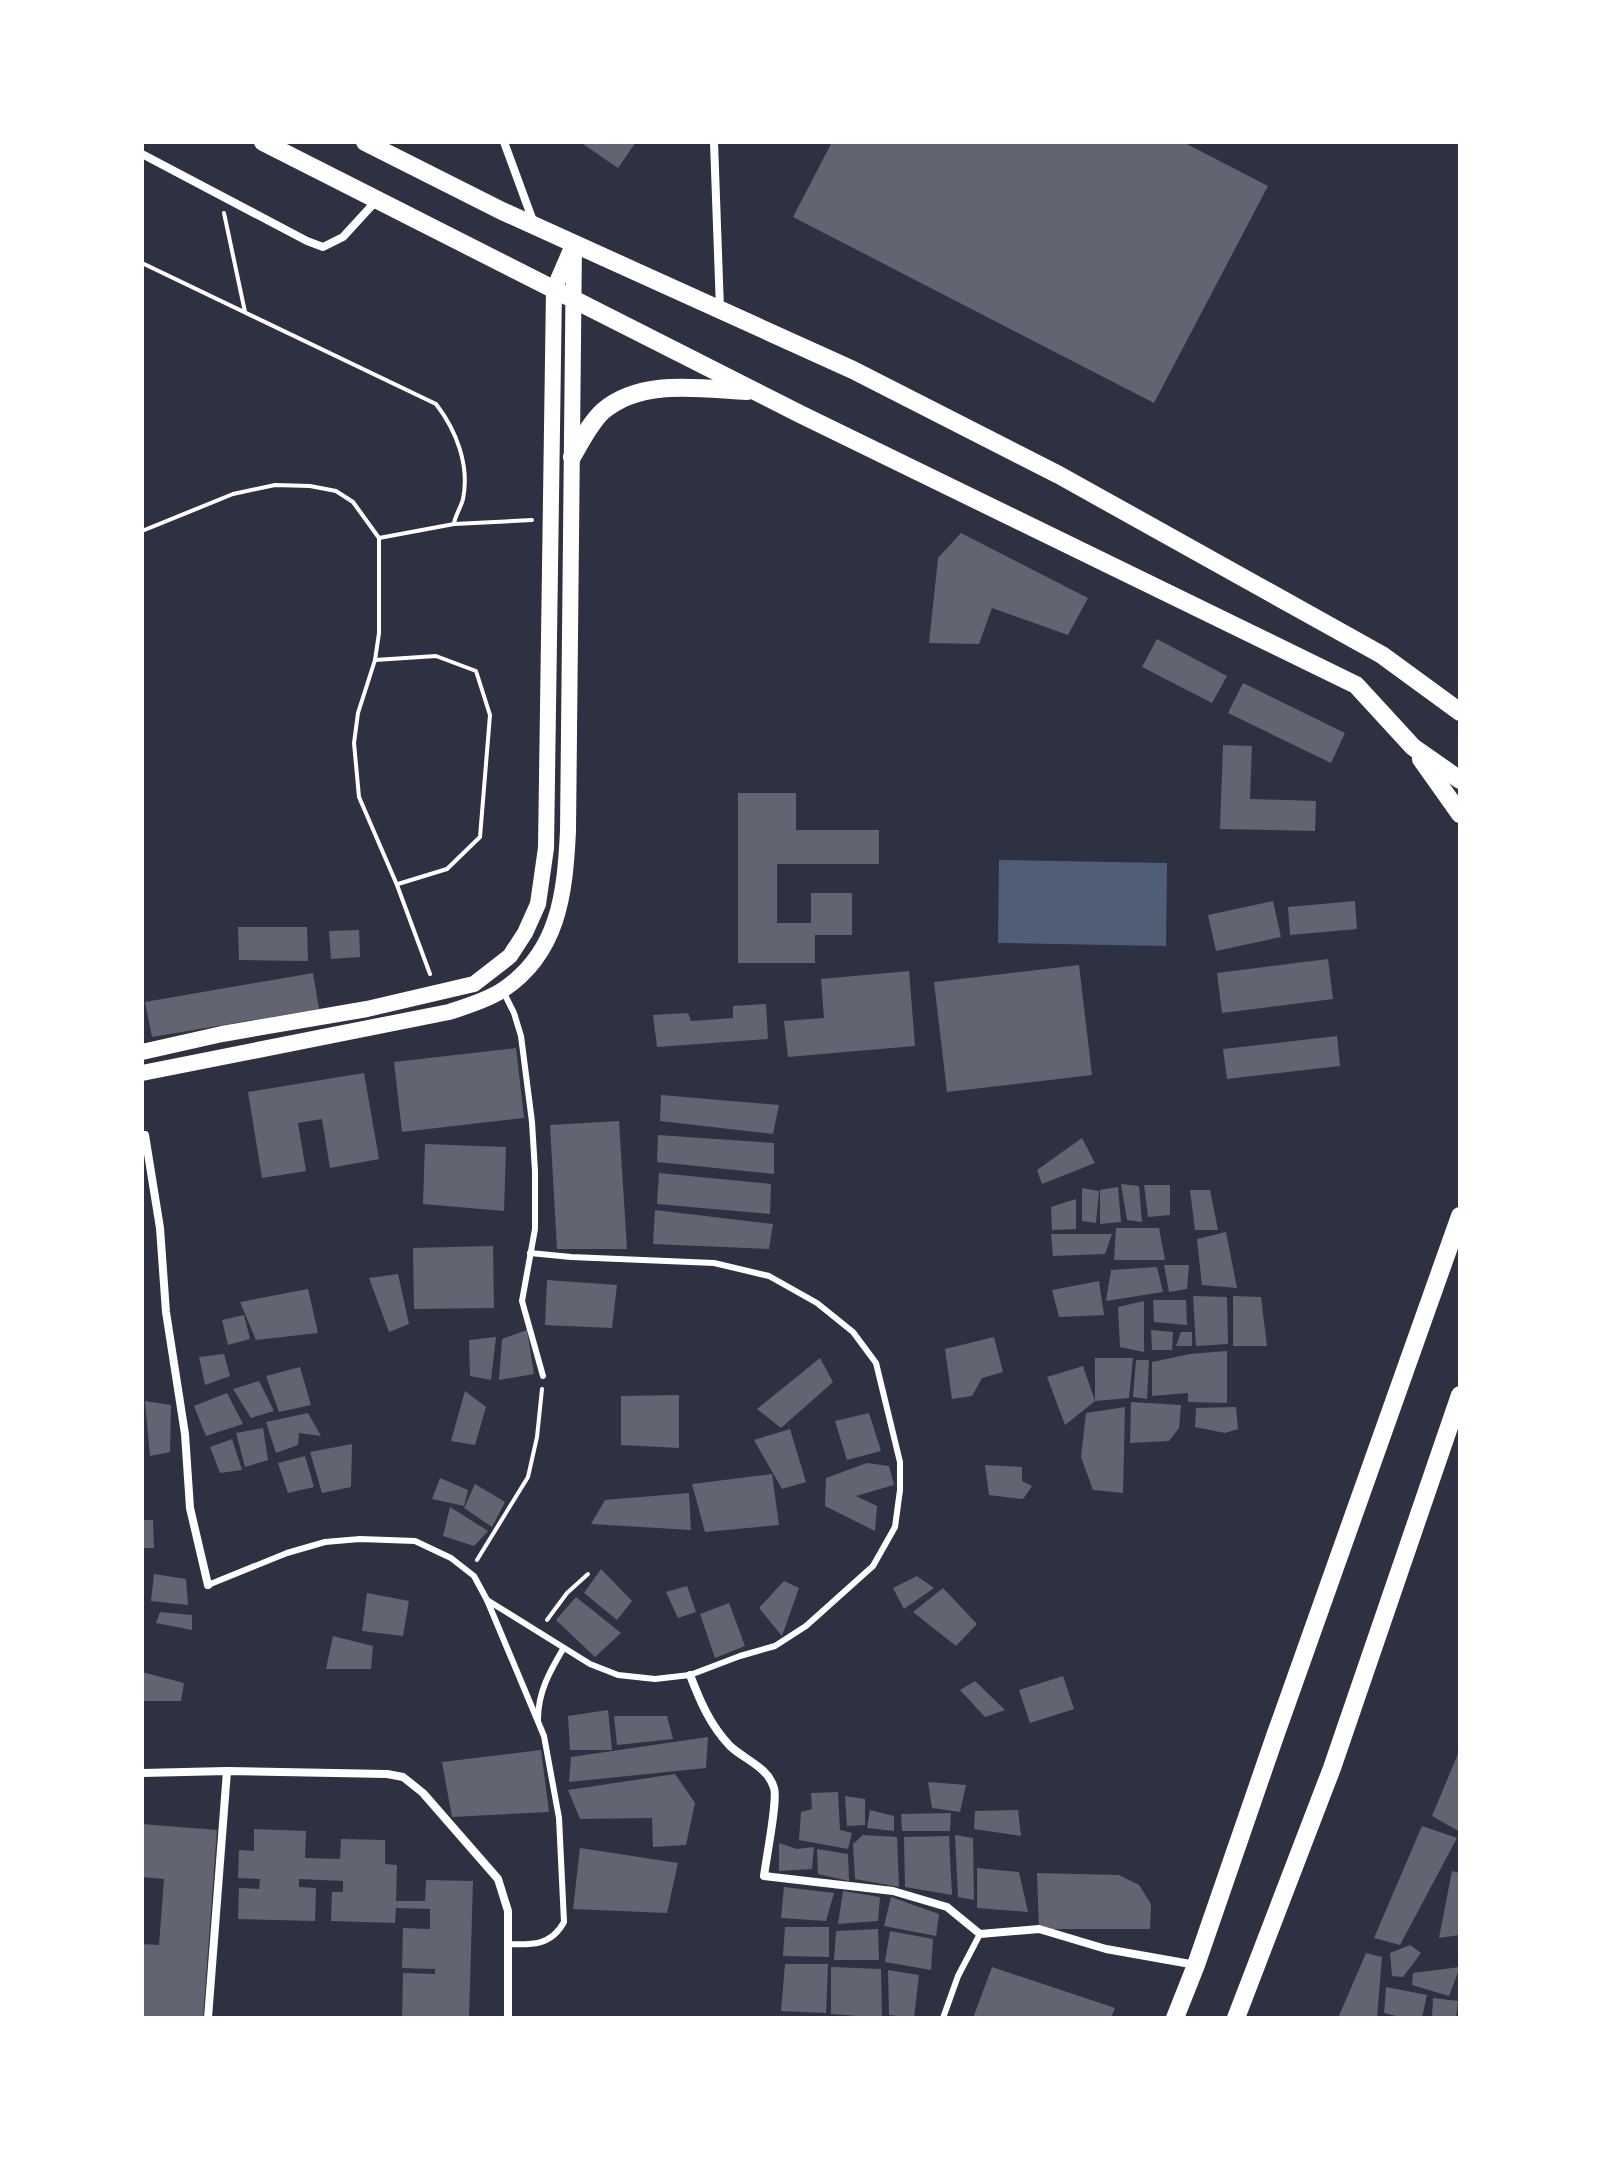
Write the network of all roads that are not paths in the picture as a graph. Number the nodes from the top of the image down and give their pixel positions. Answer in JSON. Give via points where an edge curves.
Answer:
{"nodes":[{"id":1,"x":263,"y":142,"type":"edge"},
{"id":2,"x":365,"y":142,"type":"edge"},
{"id":3,"x":504,"y":142,"type":"edge"},
{"id":4,"x":714,"y":142,"type":"edge"},
{"id":5,"x":142,"y":154,"type":"edge"},
{"id":6,"x":377,"y":200,"type":"junction"},
{"id":7,"x":535,"y":226,"type":"junction"},
{"id":8,"x":574,"y":243,"type":"junction"},
{"id":9,"x":554,"y":289,"type":"junction"},
{"id":10,"x":573,"y":299,"type":"junction"},
{"id":11,"x":720,"y":309,"type":"junction"},
{"id":12,"x":756,"y":392,"type":"junction"},
{"id":13,"x":572,"y":457,"type":"junction"},
{"id":14,"x":1460,"y":712,"type":"edge"},
{"id":15,"x":1413,"y":747,"type":"junction"},
{"id":16,"x":1460,"y":780,"type":"edge"},
{"id":17,"x":1460,"y":814,"type":"edge"},
{"id":18,"x":503,"y":990,"type":"junction"},
{"id":19,"x":142,"y":1052,"type":"edge"},
{"id":20,"x":142,"y":1073,"type":"edge"},
{"id":21,"x":145,"y":1135,"type":"dead end"},
{"id":22,"x":1460,"y":1216,"type":"edge"},
{"id":23,"x":530,"y":1253,"type":"junction"},
{"id":24,"x":543,"y":1376,"type":"road end"},
{"id":25,"x":1460,"y":1395,"type":"edge"},
{"id":26,"x":208,"y":1585,"type":"joint"},
{"id":27,"x":487,"y":1600,"type":"junction"},
{"id":28,"x":563,"y":1649,"type":"junction"},
{"id":29,"x":690,"y":1675,"type":"junction"},
{"id":30,"x":539,"y":1723,"type":"junction"},
{"id":31,"x":227,"y":1771,"type":"junction"},
{"id":32,"x":142,"y":1773,"type":"edge"},
{"id":33,"x":980,"y":1934,"type":"junction"},
{"id":34,"x":508,"y":1944,"type":"junction"},
{"id":35,"x":1196,"y":1965,"type":"junction"},
{"id":36,"x":208,"y":2018,"type":"edge"},
{"id":37,"x":508,"y":2018,"type":"edge"},
{"id":38,"x":943,"y":2018,"type":"edge"},
{"id":39,"x":1175,"y":2018,"type":"edge"},
{"id":40,"x":1236,"y":2018,"type":"edge"}],
"edges":[{"from":1,"to":6,"type":"main road"},
{"from":2,"to":7,"type":"main road"},
{"from":3,"to":7,"type":"street"},
{"from":4,"to":11,"type":"street"},
{"from":5,"to":6,"type":"street","via":[[323,247],[343,237]]},
{"from":6,"to":9,"type":"main road"},
{"from":7,"to":8,"type":"main road"},
{"from":8,"to":9,"type":"main road"},
{"from":8,"to":10,"type":"main road"},
{"from":8,"to":11,"type":"main road"},
{"from":9,"to":10,"type":"main road"},
{"from":9,"to":19,"type":"main road","via":[[547,815],[543,879],[525,933],[510,956],[474,984]]},
{"from":10,"to":12,"type":"main road"},
{"from":10,"to":13,"type":"main road"},
{"from":11,"to":14,"type":"main road","via":[[1059,475],[1382,655]]},
{"from":12,"to":13,"type":"main road","via":[[641,392],[602,412]]},
{"from":12,"to":15,"type":"main road","via":[[1356,685]]},
{"from":13,"to":18,"type":"main road","via":[[566,872],[543,950]]},
{"from":15,"to":16,"type":"main road"},
{"from":15,"to":17,"type":"main road"},
{"from":18,"to":20,"type":"main road","via":[[449,1012]]},
{"from":18,"to":23,"type":"lane","via":[[521,1036],[532,1122],[535,1229]]},
{"from":21,"to":26,"type":"street","via":[[190,1508]]},
{"from":22,"to":35,"type":"main road"},
{"from":23,"to":24,"type":"lane","via":[[522,1301]]},
{"from":23,"to":29,"type":"lane","via":[[714,1263],[769,1276],[817,1303],[853,1332],[876,1363],[900,1462],[900,1490],[895,1527],[873,1566],[806,1626],[775,1646]]},
{"from":25,"to":40,"type":"main road","via":[[1332,1768]]},
{"from":26,"to":27,"type":"lane","via":[[325,1542],[415,1541],[474,1576]]},
{"from":27,"to":28,"type":"lane"},
{"from":27,"to":30,"type":"lane"},
{"from":28,"to":29,"type":"lane","via":[[618,1675]]},
{"from":28,"to":30,"type":"lane","via":[[538,1703]]},
{"from":29,"to":33,"type":"street","via":[[714,1727],[768,1775],[776,1791],[764,1876],[893,1891],[947,1907]]},
{"from":30,"to":34,"type":"lane","via":[[559,1818],[564,1922],[535,1945]]},
{"from":31,"to":32,"type":"street"},
{"from":31,"to":34,"type":"street","via":[[403,1777],[498,1879],[508,1911]]},
{"from":31,"to":36,"type":"street"},
{"from":33,"to":35,"type":"street","via":[[1039,1929],[1106,1949]]},
{"from":33,"to":38,"type":"lane"},
{"from":34,"to":37,"type":"street"},
{"from":35,"to":39,"type":"main road"}]}
